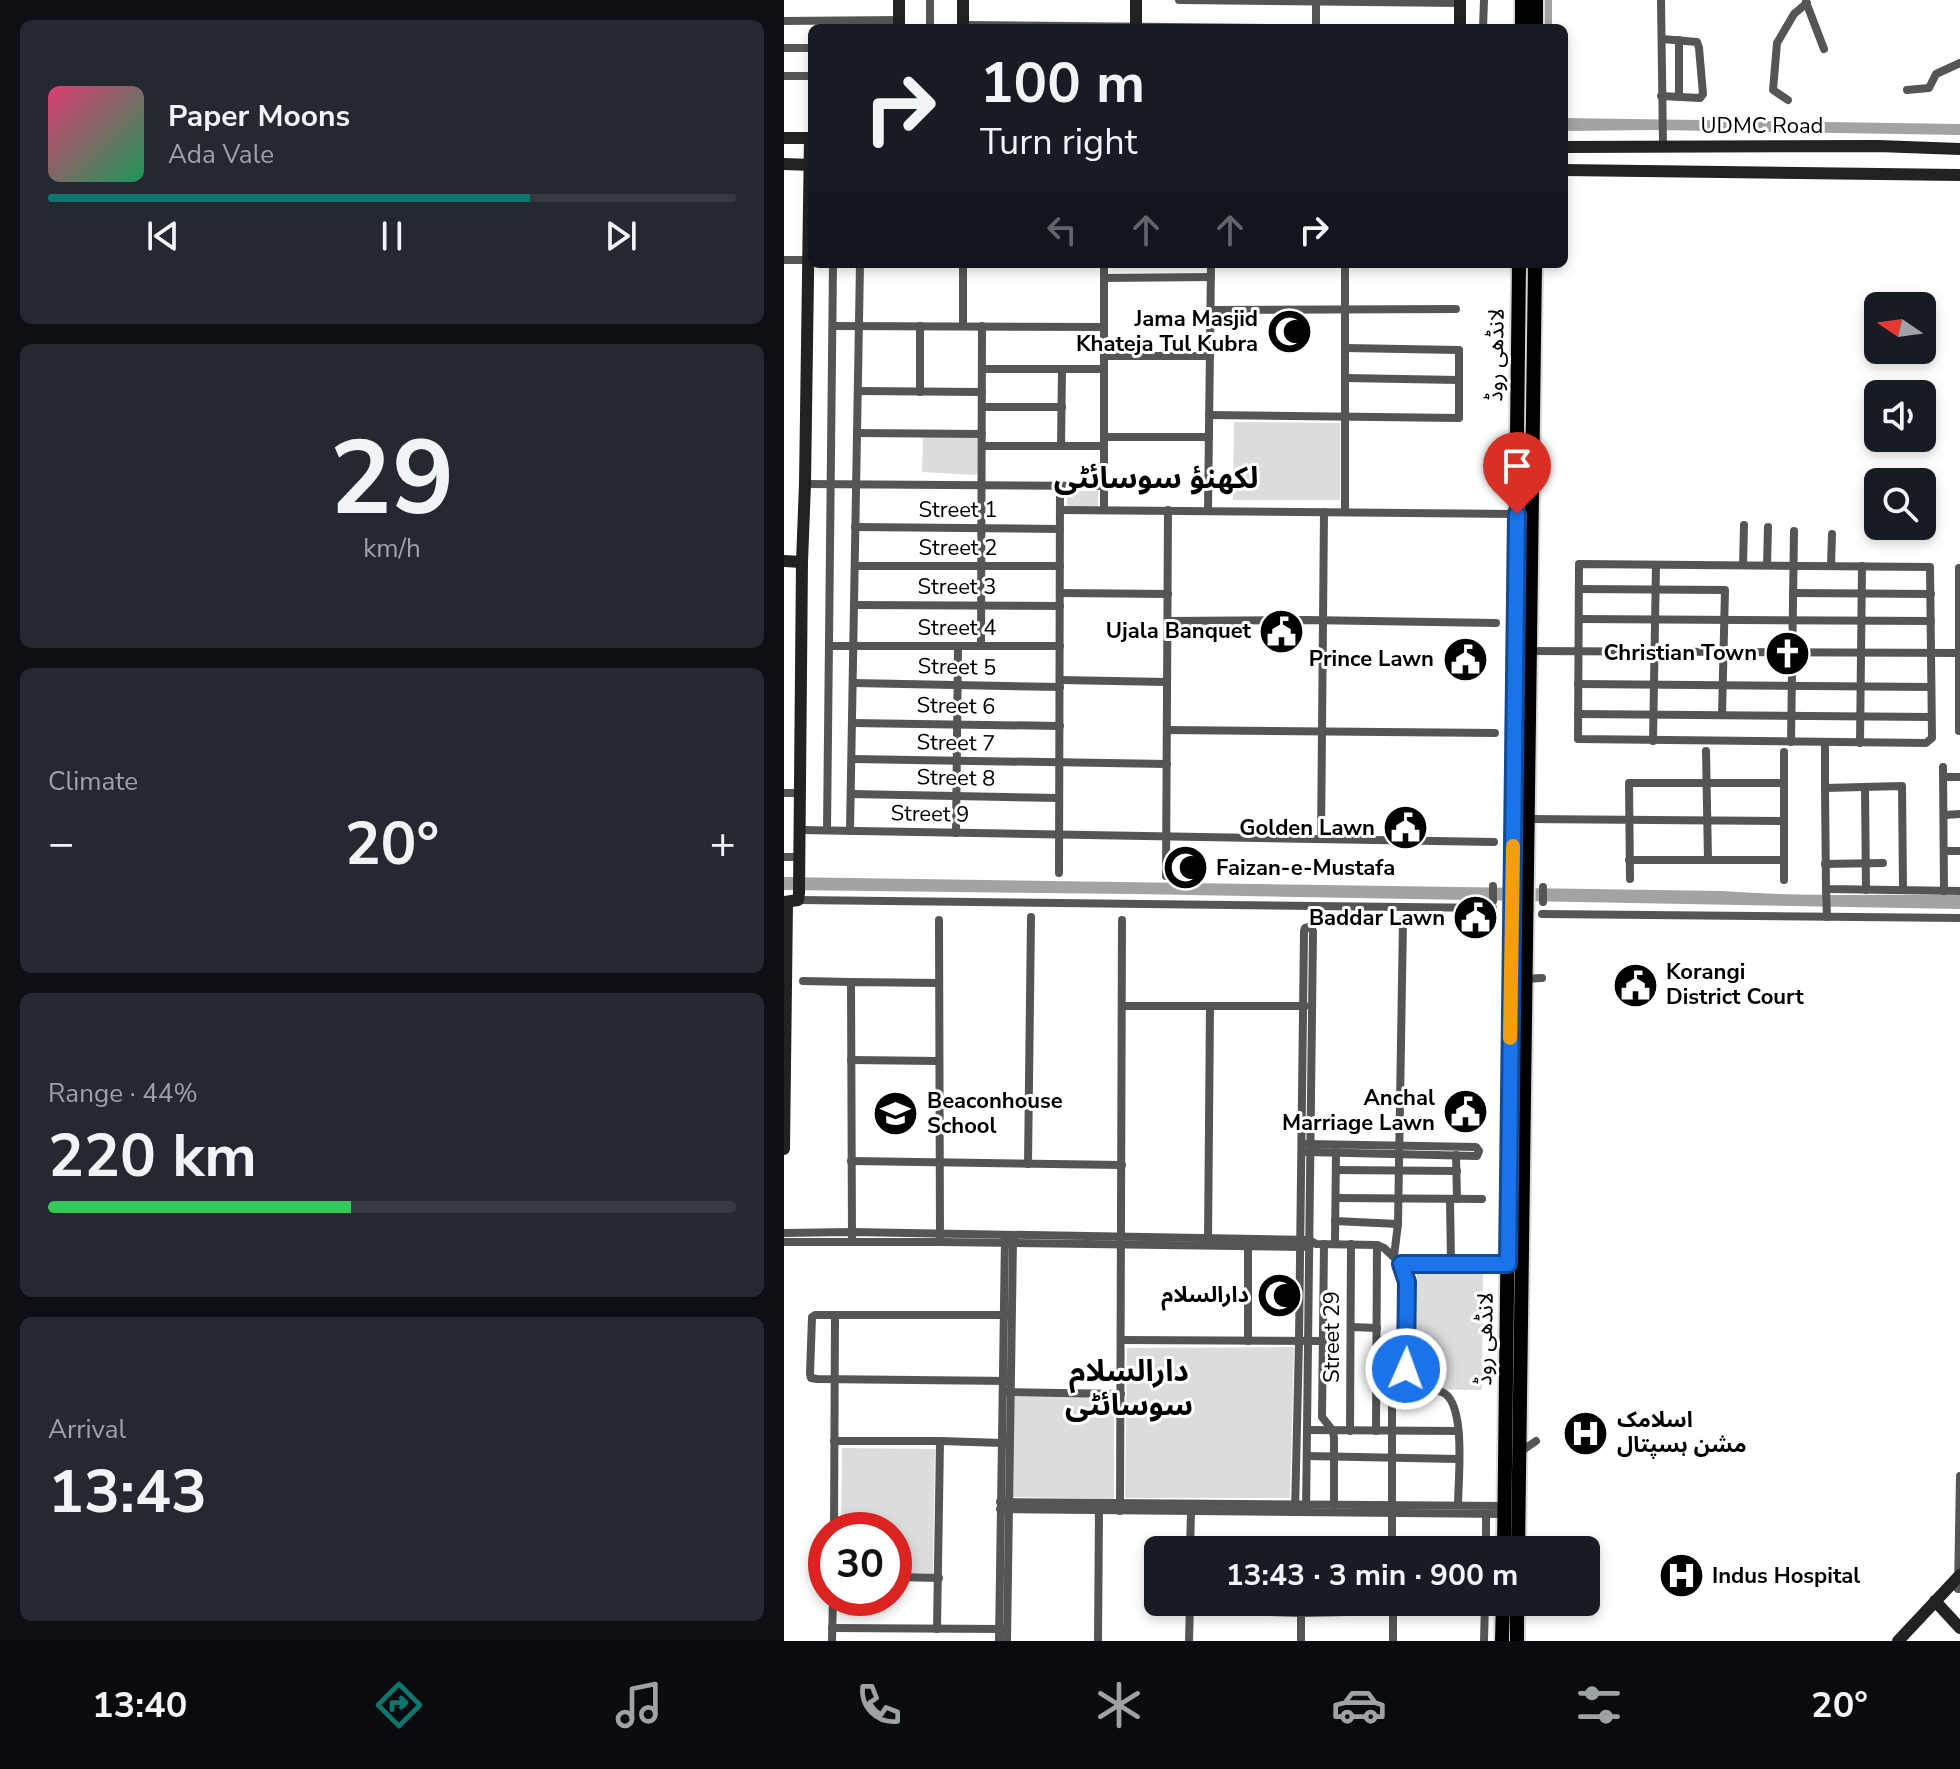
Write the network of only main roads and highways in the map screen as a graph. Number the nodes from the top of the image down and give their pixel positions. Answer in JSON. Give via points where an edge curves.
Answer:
{"nodes":[{"id":1,"x":1522,"y":0,"type":"edge"},
{"id":2,"x":1536,"y":0,"type":"edge"},
{"id":3,"x":1522,"y":24,"type":"edge"},
{"id":4,"x":1536,"y":24,"type":"edge"},
{"id":5,"x":1518,"y":268,"type":"edge"},
{"id":6,"x":1535,"y":268,"type":"edge"},
{"id":7,"x":1519,"y":894,"type":"junction"},
{"id":8,"x":1504,"y":1536,"type":"edge"},
{"id":9,"x":1518,"y":1536,"type":"edge"},
{"id":10,"x":1503,"y":1616,"type":"edge"},
{"id":11,"x":1517,"y":1616,"type":"edge"},
{"id":12,"x":1502,"y":1641,"type":"edge"},
{"id":13,"x":1517,"y":1641,"type":"edge"}],
"edges":[{"from":1,"to":3,"type":"main road"},
{"from":2,"to":4,"type":"main road"},
{"from":5,"to":7,"type":"main road","name":"لانڈھی روڈ"},
{"from":6,"to":7,"type":"main road","name":"لانڈھی روڈ","via":[[1527,819]]},
{"from":7,"to":8,"type":"main road","name":"لانڈھی روڈ"},
{"from":7,"to":9,"type":"main road","name":"لانڈھی روڈ","via":[[1525,979]]},
{"from":10,"to":12,"type":"main road"},
{"from":11,"to":13,"type":"main road"}]}
